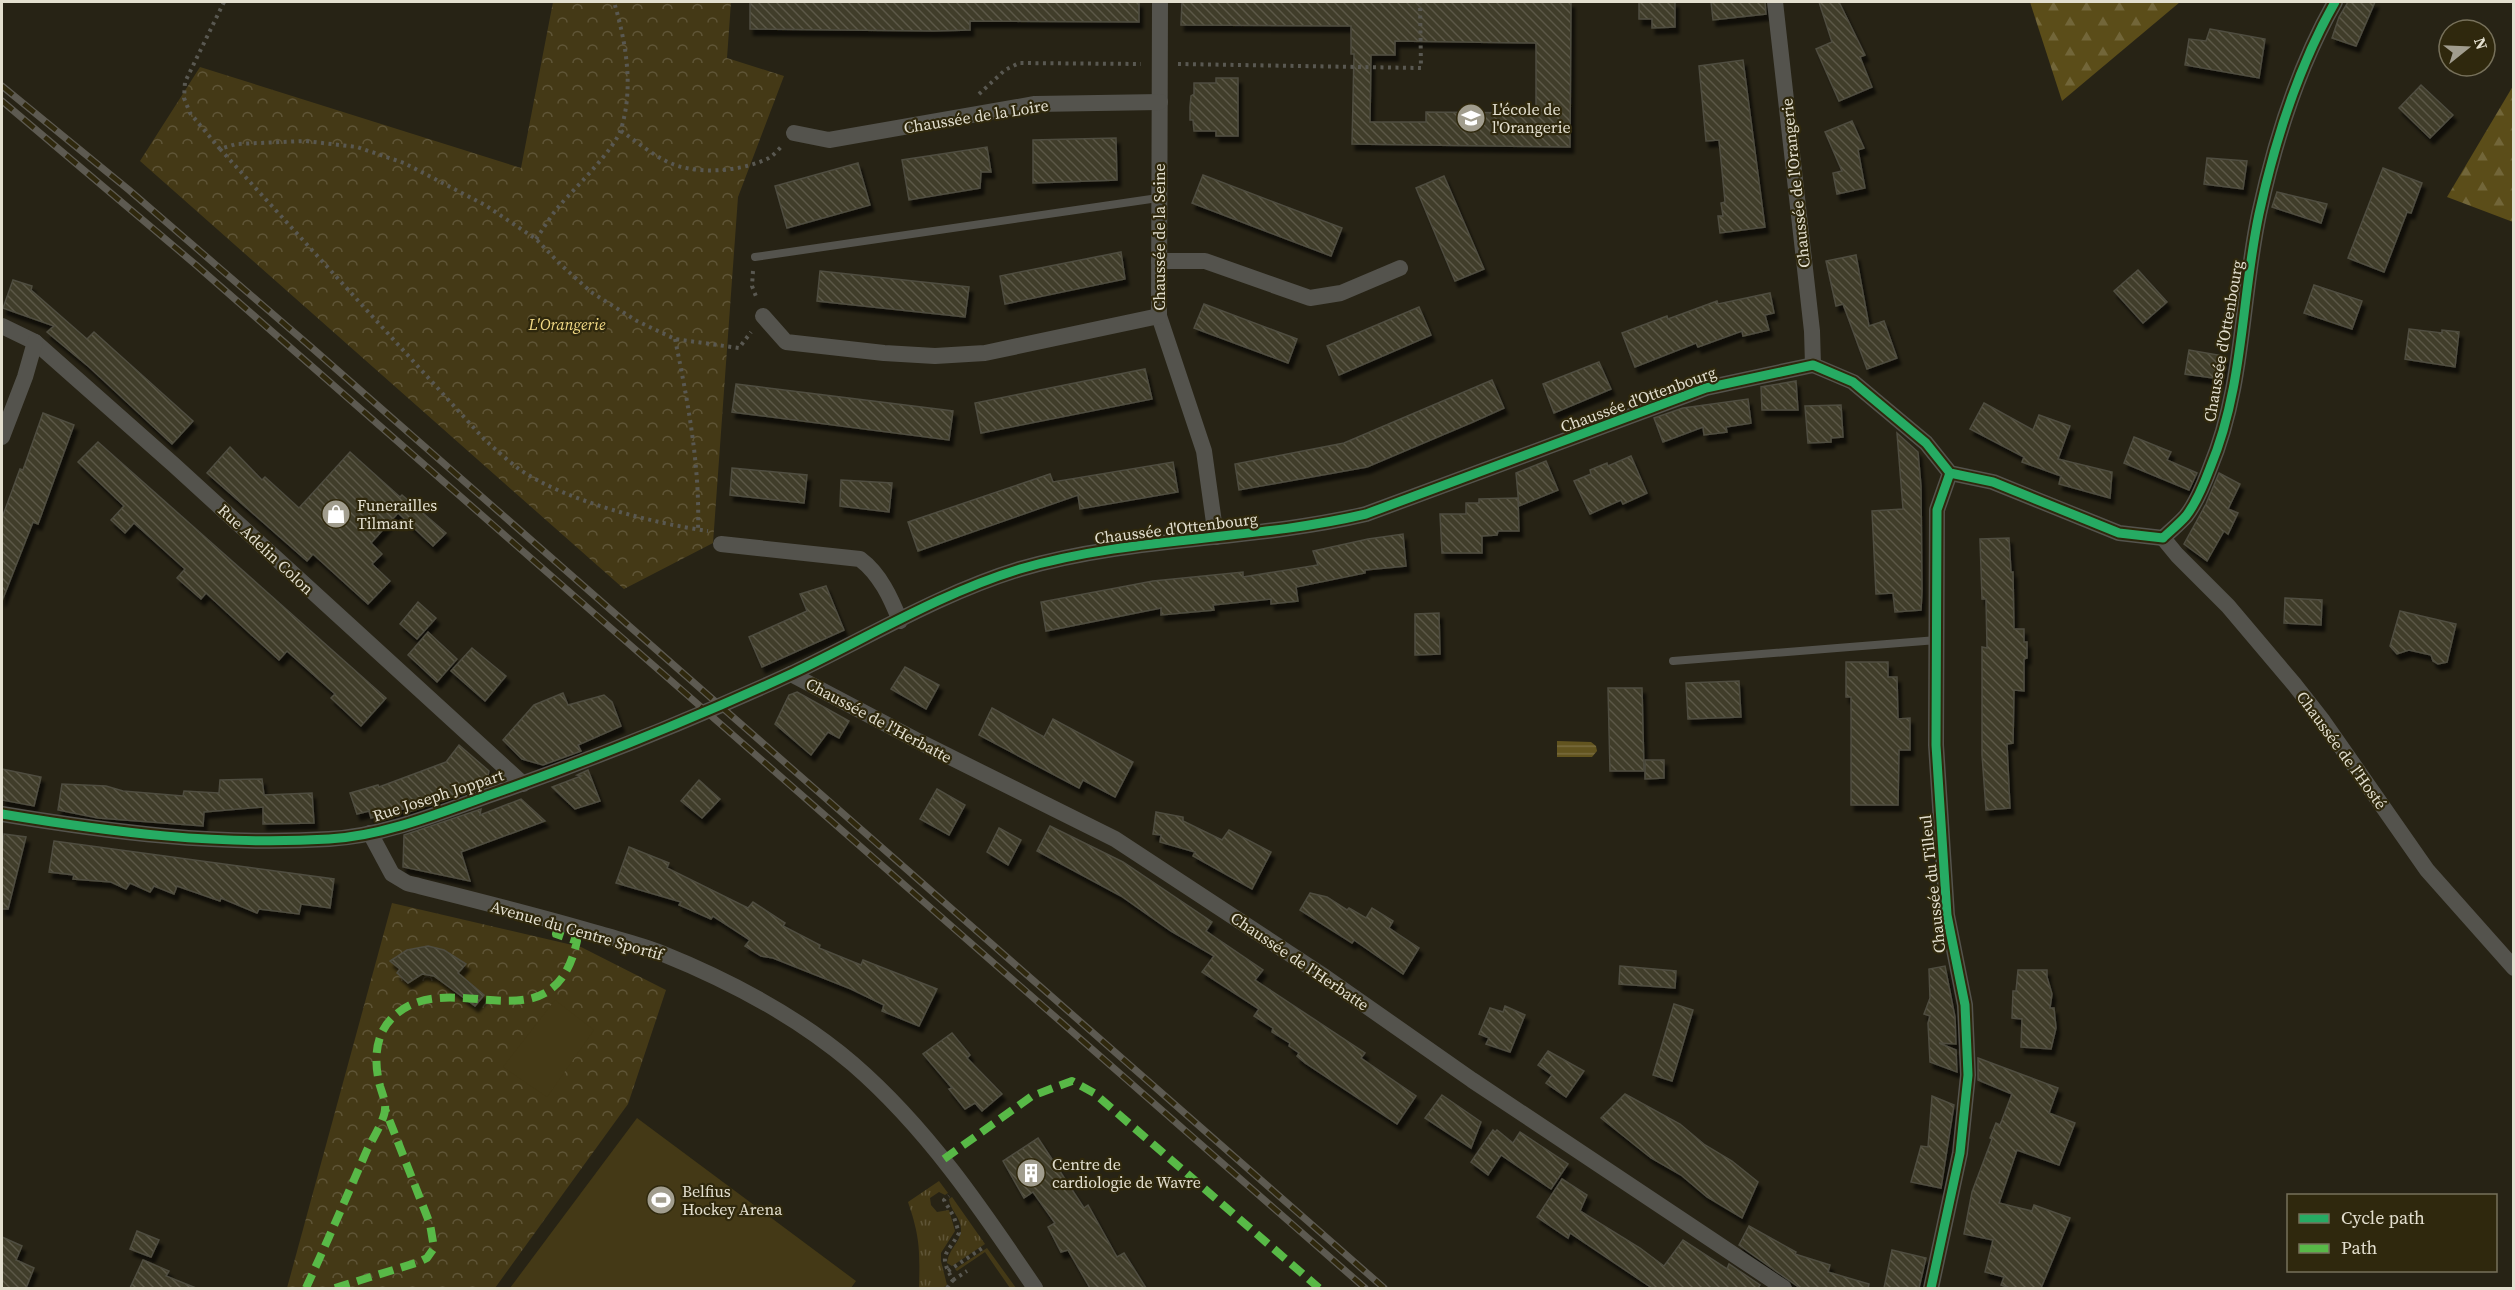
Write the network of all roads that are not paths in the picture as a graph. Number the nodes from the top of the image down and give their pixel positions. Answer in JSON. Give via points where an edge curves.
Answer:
{"nodes":[{"id":1,"x":1160,"y":2,"type":"edge"},
{"id":2,"x":1775,"y":2,"type":"edge"},
{"id":3,"x":2336,"y":2,"type":"edge"},
{"id":4,"x":1160,"y":102,"type":"junction"},
{"id":5,"x":794,"y":133,"type":"road end"},
{"id":6,"x":1158,"y":198,"type":"junction"},
{"id":7,"x":755,"y":257,"type":"road end"},
{"id":8,"x":1159,"y":261,"type":"junction"},
{"id":9,"x":1400,"y":268,"type":"dead end"},
{"id":10,"x":763,"y":316,"type":"road end"},
{"id":11,"x":1159,"y":316,"type":"junction"},
{"id":12,"x":2,"y":326,"type":"edge"},
{"id":13,"x":35,"y":342,"type":"junction"},
{"id":14,"x":1814,"y":365,"type":"junction"},
{"id":15,"x":2,"y":437,"type":"edge"},
{"id":16,"x":1950,"y":473,"type":"junction"},
{"id":17,"x":1216,"y":537,"type":"junction"},
{"id":18,"x":2163,"y":538,"type":"junction"},
{"id":19,"x":721,"y":544,"type":"road end"},
{"id":20,"x":900,"y":621,"type":"junction"},
{"id":21,"x":1937,"y":640,"type":"junction"},
{"id":22,"x":1673,"y":662,"type":"dead end"},
{"id":23,"x":791,"y":674,"type":"junction"},
{"id":24,"x":523,"y":784,"type":"junction"},
{"id":25,"x":2,"y":814,"type":"edge"},
{"id":26,"x":370,"y":833,"type":"junction"},
{"id":27,"x":2514,"y":968,"type":"edge"},
{"id":28,"x":1035,"y":1288,"type":"edge"},
{"id":29,"x":1784,"y":1288,"type":"edge"},
{"id":30,"x":1931,"y":1288,"type":"edge"}],
"edges":[{"from":1,"to":4,"type":"street","name":"Chaussée de la Seine"},
{"from":2,"to":14,"type":"street","name":"Chaussée de l'Orangerie"},
{"from":3,"to":18,"type":"street","name":"Chaussée d'Ottenbourg","via":[[2295,87],[2275,152],[2259,216],[2226,425],[2195,501]]},
{"from":4,"to":5,"type":"street","name":"Chaussée de la Loire","via":[[1035,104],[829,140]]},
{"from":4,"to":6,"type":"street","name":"Chaussée de la Seine"},
{"from":6,"to":7,"type":"lane"},
{"from":6,"to":8,"type":"street","name":"Chaussée de la Seine"},
{"from":8,"to":9,"type":"street","via":[[1204,261],[1310,298],[1341,293]]},
{"from":8,"to":11,"type":"street","name":"Chaussée de la Seine"},
{"from":10,"to":11,"type":"street","via":[[786,342],[935,356],[985,353]]},
{"from":11,"to":17,"type":"street","name":"Chaussée de la Seine","via":[[1204,451]]},
{"from":12,"to":13,"type":"street","name":"Rue Adelin Colon"},
{"from":13,"to":15,"type":"street"},
{"from":13,"to":24,"type":"street","name":"Rue Adelin Colon"},
{"from":14,"to":16,"type":"street","via":[[1853,382],[1926,443]]},
{"from":14,"to":17,"type":"street","name":"Chaussée d'Ottenbourg","via":[[1706,388],[1366,514],[1297,528]]},
{"from":16,"to":18,"type":"street","via":[[1993,482],[2119,533]]},
{"from":16,"to":21,"type":"street","name":"Chaussée du Tilleul","via":[[1936,510]]},
{"from":17,"to":20,"type":"street","name":"Chaussée d'Ottenbourg","via":[[1089,553],[1020,569],[973,586]]},
{"from":18,"to":27,"type":"street","name":"Chaussée de l'Hosté","via":[[2294,684],[2427,870]]},
{"from":19,"to":20,"type":"street","via":[[860,559],[891,598]]},
{"from":20,"to":23,"type":"street","name":"Chaussée d'Ottenbourg"},
{"from":21,"to":22,"type":"lane"},
{"from":21,"to":30,"type":"street","name":"Chaussée du Tilleul","via":[[1936,745],[1941,835],[1947,915],[1965,1005],[1968,1075],[1960,1153]]},
{"from":23,"to":24,"type":"street","name":"Rue Joseph Joppart"},
{"from":23,"to":29,"type":"street","name":"Chaussée de l'Herbatte","via":[[1115,839]]},
{"from":24,"to":26,"type":"street","name":"Rue Joseph Joppart","via":[[427,818]]},
{"from":25,"to":26,"type":"street","name":"Rue Joseph Joppart","via":[[174,838],[331,839]]},
{"from":26,"to":28,"type":"street","name":"Avenue du Centre Sportif","via":[[392,874],[406,883],[659,952],[783,1013],[852,1063],[882,1091],[944,1159]]}]}
